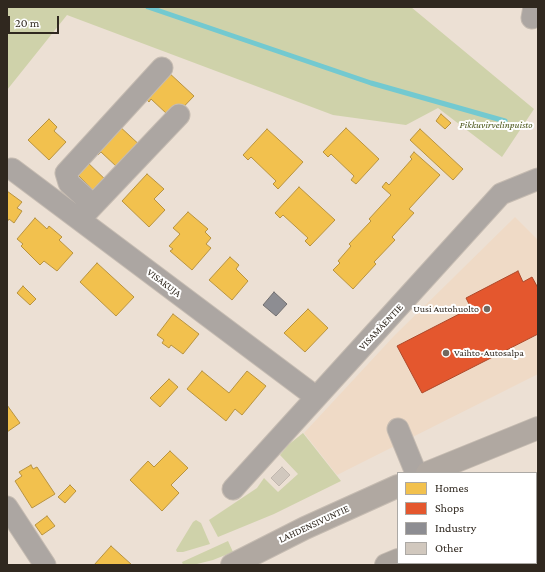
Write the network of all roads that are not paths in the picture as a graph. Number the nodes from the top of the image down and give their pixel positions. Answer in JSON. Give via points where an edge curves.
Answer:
{"nodes":[{"id":1,"x":162,"y":68,"type":"dead end"},
{"id":2,"x":179,"y":115,"type":"dead end"},
{"id":3,"x":12,"y":169,"type":"dead end"},
{"id":4,"x":538,"y":179,"type":"edge"},
{"id":5,"x":86,"y":213,"type":"junction"},
{"id":6,"x":316,"y":397,"type":"junction"},
{"id":7,"x":538,"y":428,"type":"edge"},
{"id":8,"x":398,"y":429,"type":"dead end"},
{"id":9,"x":416,"y":472,"type":"edge"},
{"id":10,"x":429,"y":472,"type":"edge"},
{"id":11,"x":397,"y":486,"type":"edge"},
{"id":12,"x":233,"y":489,"type":"dead end"},
{"id":13,"x":7,"y":507,"type":"edge"},
{"id":14,"x":397,"y":560,"type":"edge"},
{"id":15,"x":46,"y":565,"type":"edge"},
{"id":16,"x":232,"y":565,"type":"edge"},
{"id":17,"x":386,"y":565,"type":"edge"}],
"edges":[{"from":1,"to":5,"type":"street","via":[[66,173]]},
{"from":2,"to":5,"type":"street"},
{"from":3,"to":5,"type":"street","name":"VISAKUJA"},
{"from":4,"to":6,"type":"street","name":"VISAMÄENTIE","via":[[501,194]]},
{"from":5,"to":6,"type":"street","name":"VISAKUJA"},
{"from":6,"to":12,"type":"street","name":"VISAMÄENTIE"},
{"from":7,"to":10,"type":"main road"},
{"from":8,"to":9,"type":"street"},
{"from":11,"to":16,"type":"main road","name":"LAHDENSIVUNTIE","via":[[305,528]]},
{"from":13,"to":15,"type":"street"},
{"from":14,"to":17,"type":"highway"}]}
